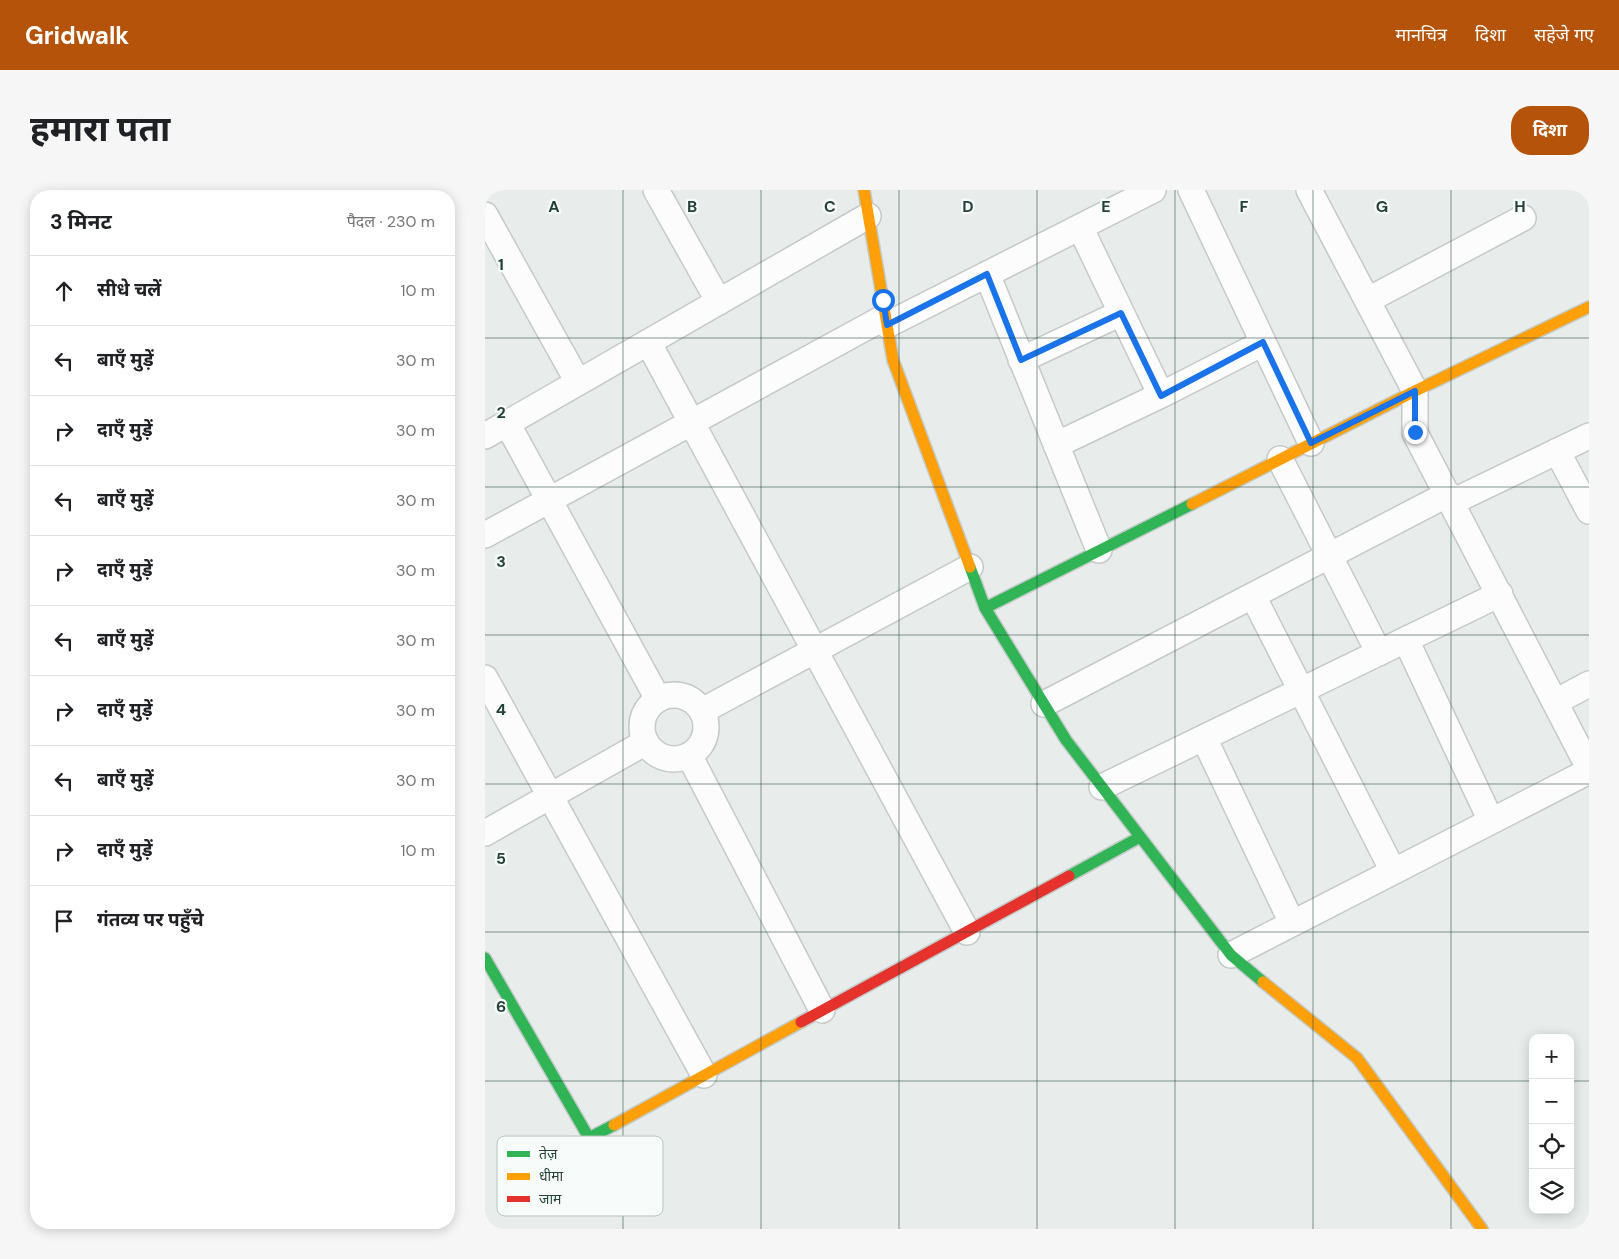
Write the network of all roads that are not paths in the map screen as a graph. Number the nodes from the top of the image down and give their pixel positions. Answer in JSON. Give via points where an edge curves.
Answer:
{"nodes":[{"id":1,"x":656,"y":190,"type":"edge"},
{"id":2,"x":864,"y":190,"type":"edge"},
{"id":3,"x":1153,"y":190,"type":"edge"},
{"id":4,"x":1191,"y":190,"type":"edge"},
{"id":5,"x":1309,"y":190,"type":"edge"},
{"id":6,"x":485,"y":215,"type":"edge"},
{"id":7,"x":868,"y":216,"type":"junction"},
{"id":8,"x":1523,"y":218,"type":"dead end"},
{"id":9,"x":1079,"y":228,"type":"junction"},
{"id":10,"x":987,"y":274,"type":"junction"},
{"id":11,"x":1368,"y":300,"type":"junction"},
{"id":12,"x":719,"y":302,"type":"junction"},
{"id":13,"x":1589,"y":307,"type":"edge"},
{"id":14,"x":1121,"y":313,"type":"junction"},
{"id":15,"x":886,"y":321,"type":"junction"},
{"id":16,"x":648,"y":342,"type":"junction"},
{"id":17,"x":1263,"y":342,"type":"junction"},
{"id":18,"x":1021,"y":360,"type":"junction"},
{"id":19,"x":579,"y":382,"type":"junction"},
{"id":20,"x":1415,"y":391,"type":"junction"},
{"id":21,"x":1161,"y":396,"type":"junction"},
{"id":22,"x":692,"y":422,"type":"junction"},
{"id":23,"x":507,"y":423,"type":"junction"},
{"id":24,"x":485,"y":436,"type":"edge"},
{"id":25,"x":1589,"y":436,"type":"edge"},
{"id":26,"x":1311,"y":443,"type":"junction"},
{"id":27,"x":1056,"y":445,"type":"junction"},
{"id":28,"x":1557,"y":452,"type":"junction"},
{"id":29,"x":1280,"y":459,"type":"junction"},
{"id":30,"x":1450,"y":498,"type":"junction"},
{"id":31,"x":549,"y":500,"type":"junction"},
{"id":32,"x":1589,"y":511,"type":"edge"},
{"id":33,"x":485,"y":535,"type":"edge"},
{"id":34,"x":1099,"y":550,"type":"junction"},
{"id":35,"x":1328,"y":555,"type":"junction"},
{"id":36,"x":970,"y":567,"type":"junction"},
{"id":37,"x":1500,"y":594,"type":"junction"},
{"id":38,"x":1253,"y":596,"type":"junction"},
{"id":39,"x":985,"y":608,"type":"junction"},
{"id":40,"x":1406,"y":640,"type":"junction"},
{"id":41,"x":815,"y":650,"type":"junction"},
{"id":42,"x":1379,"y":653,"type":"junction"},
{"id":43,"x":485,"y":678,"type":"edge"},
{"id":44,"x":1589,"y":684,"type":"edge"},
{"id":45,"x":1301,"y":691,"type":"junction"},
{"id":46,"x":658,"y":699,"type":"junction"},
{"id":47,"x":1555,"y":702,"type":"junction"},
{"id":48,"x":1044,"y":704,"type":"junction"},
{"id":49,"x":703,"y":711,"type":"junction"},
{"id":50,"x":1203,"y":738,"type":"junction"},
{"id":51,"x":646,"y":742,"type":"junction"},
{"id":52,"x":689,"y":755,"type":"junction"},
{"id":53,"x":1589,"y":769,"type":"edge"},
{"id":54,"x":1102,"y":787,"type":"junction"},
{"id":55,"x":550,"y":796,"type":"junction"},
{"id":56,"x":1491,"y":821,"type":"junction"},
{"id":57,"x":485,"y":833,"type":"edge"},
{"id":58,"x":1140,"y":837,"type":"junction"},
{"id":59,"x":1393,"y":871,"type":"junction"},
{"id":60,"x":1292,"y":923,"type":"junction"},
{"id":61,"x":967,"y":932,"type":"junction"},
{"id":62,"x":1231,"y":955,"type":"junction"},
{"id":63,"x":485,"y":958,"type":"edge"},
{"id":64,"x":822,"y":1010,"type":"junction"},
{"id":65,"x":703,"y":1075,"type":"junction"},
{"id":66,"x":588,"y":1136,"type":"edge"},
{"id":67,"x":593,"y":1136,"type":"edge"},
{"id":68,"x":1482,"y":1229,"type":"edge"}],
"edges":[{"from":1,"to":12,"type":"street"},
{"from":2,"to":7,"type":"street"},
{"from":3,"to":9,"type":"street"},
{"from":4,"to":17,"type":"street"},
{"from":5,"to":11,"type":"street"},
{"from":6,"to":19,"type":"street"},
{"from":7,"to":12,"type":"street"},
{"from":7,"to":15,"type":"street"},
{"from":8,"to":11,"type":"street"},
{"from":9,"to":10,"type":"street"},
{"from":9,"to":14,"type":"street"},
{"from":10,"to":15,"type":"street"},
{"from":10,"to":18,"type":"street"},
{"from":11,"to":20,"type":"street"},
{"from":12,"to":16,"type":"street"},
{"from":13,"to":20,"type":"street"},
{"from":14,"to":18,"type":"street"},
{"from":14,"to":21,"type":"street"},
{"from":15,"to":22,"type":"street"},
{"from":15,"to":36,"type":"street","via":[[893,360]]},
{"from":16,"to":19,"type":"street"},
{"from":16,"to":22,"type":"street"},
{"from":17,"to":21,"type":"street"},
{"from":17,"to":26,"type":"street"},
{"from":18,"to":27,"type":"street"},
{"from":19,"to":23,"type":"street"},
{"from":20,"to":26,"type":"street"},
{"from":20,"to":30,"type":"street","via":[[1415,432]]},
{"from":21,"to":27,"type":"street"},
{"from":22,"to":31,"type":"street"},
{"from":22,"to":41,"type":"street"},
{"from":23,"to":24,"type":"street"},
{"from":23,"to":31,"type":"street"},
{"from":25,"to":28,"type":"street"},
{"from":26,"to":29,"type":"street"},
{"from":27,"to":34,"type":"street"},
{"from":28,"to":30,"type":"street"},
{"from":28,"to":32,"type":"street"},
{"from":29,"to":34,"type":"street"},
{"from":29,"to":35,"type":"street"},
{"from":30,"to":35,"type":"street"},
{"from":30,"to":37,"type":"street"},
{"from":31,"to":33,"type":"street"},
{"from":31,"to":46,"type":"street"},
{"from":34,"to":39,"type":"street"},
{"from":35,"to":38,"type":"street"},
{"from":35,"to":42,"type":"street"},
{"from":36,"to":39,"type":"street"},
{"from":36,"to":41,"type":"street"},
{"from":37,"to":40,"type":"street"},
{"from":37,"to":47,"type":"street"},
{"from":38,"to":45,"type":"street"},
{"from":38,"to":48,"type":"street"},
{"from":39,"to":48,"type":"street"},
{"from":40,"to":42,"type":"street"},
{"from":40,"to":56,"type":"street"},
{"from":41,"to":49,"type":"street"},
{"from":41,"to":61,"type":"street"},
{"from":42,"to":45,"type":"street"},
{"from":43,"to":55,"type":"street"},
{"from":44,"to":47,"type":"street"},
{"from":45,"to":50,"type":"street"},
{"from":45,"to":59,"type":"street"},
{"from":46,"to":49,"type":"street","via":[[673,695],[688,698]]},
{"from":46,"to":51,"type":"street","via":[[644,715],[642,726]]},
{"from":47,"to":53,"type":"street"},
{"from":48,"to":54,"type":"street","via":[[1066,740]]},
{"from":49,"to":52,"type":"street","via":[[705,736]]},
{"from":50,"to":54,"type":"street"},
{"from":50,"to":60,"type":"street"},
{"from":51,"to":52,"type":"street","via":[[657,754],[667,758]]},
{"from":51,"to":55,"type":"street"},
{"from":52,"to":64,"type":"street"},
{"from":53,"to":56,"type":"street"},
{"from":54,"to":58,"type":"street"},
{"from":55,"to":57,"type":"street"},
{"from":55,"to":65,"type":"street"},
{"from":56,"to":59,"type":"street"},
{"from":58,"to":61,"type":"street"},
{"from":58,"to":62,"type":"street"},
{"from":59,"to":60,"type":"street"},
{"from":60,"to":62,"type":"street"},
{"from":61,"to":64,"type":"street"},
{"from":62,"to":68,"type":"street","via":[[1357,1058]]},
{"from":63,"to":66,"type":"street"},
{"from":64,"to":65,"type":"street"},
{"from":65,"to":67,"type":"street"}]}
